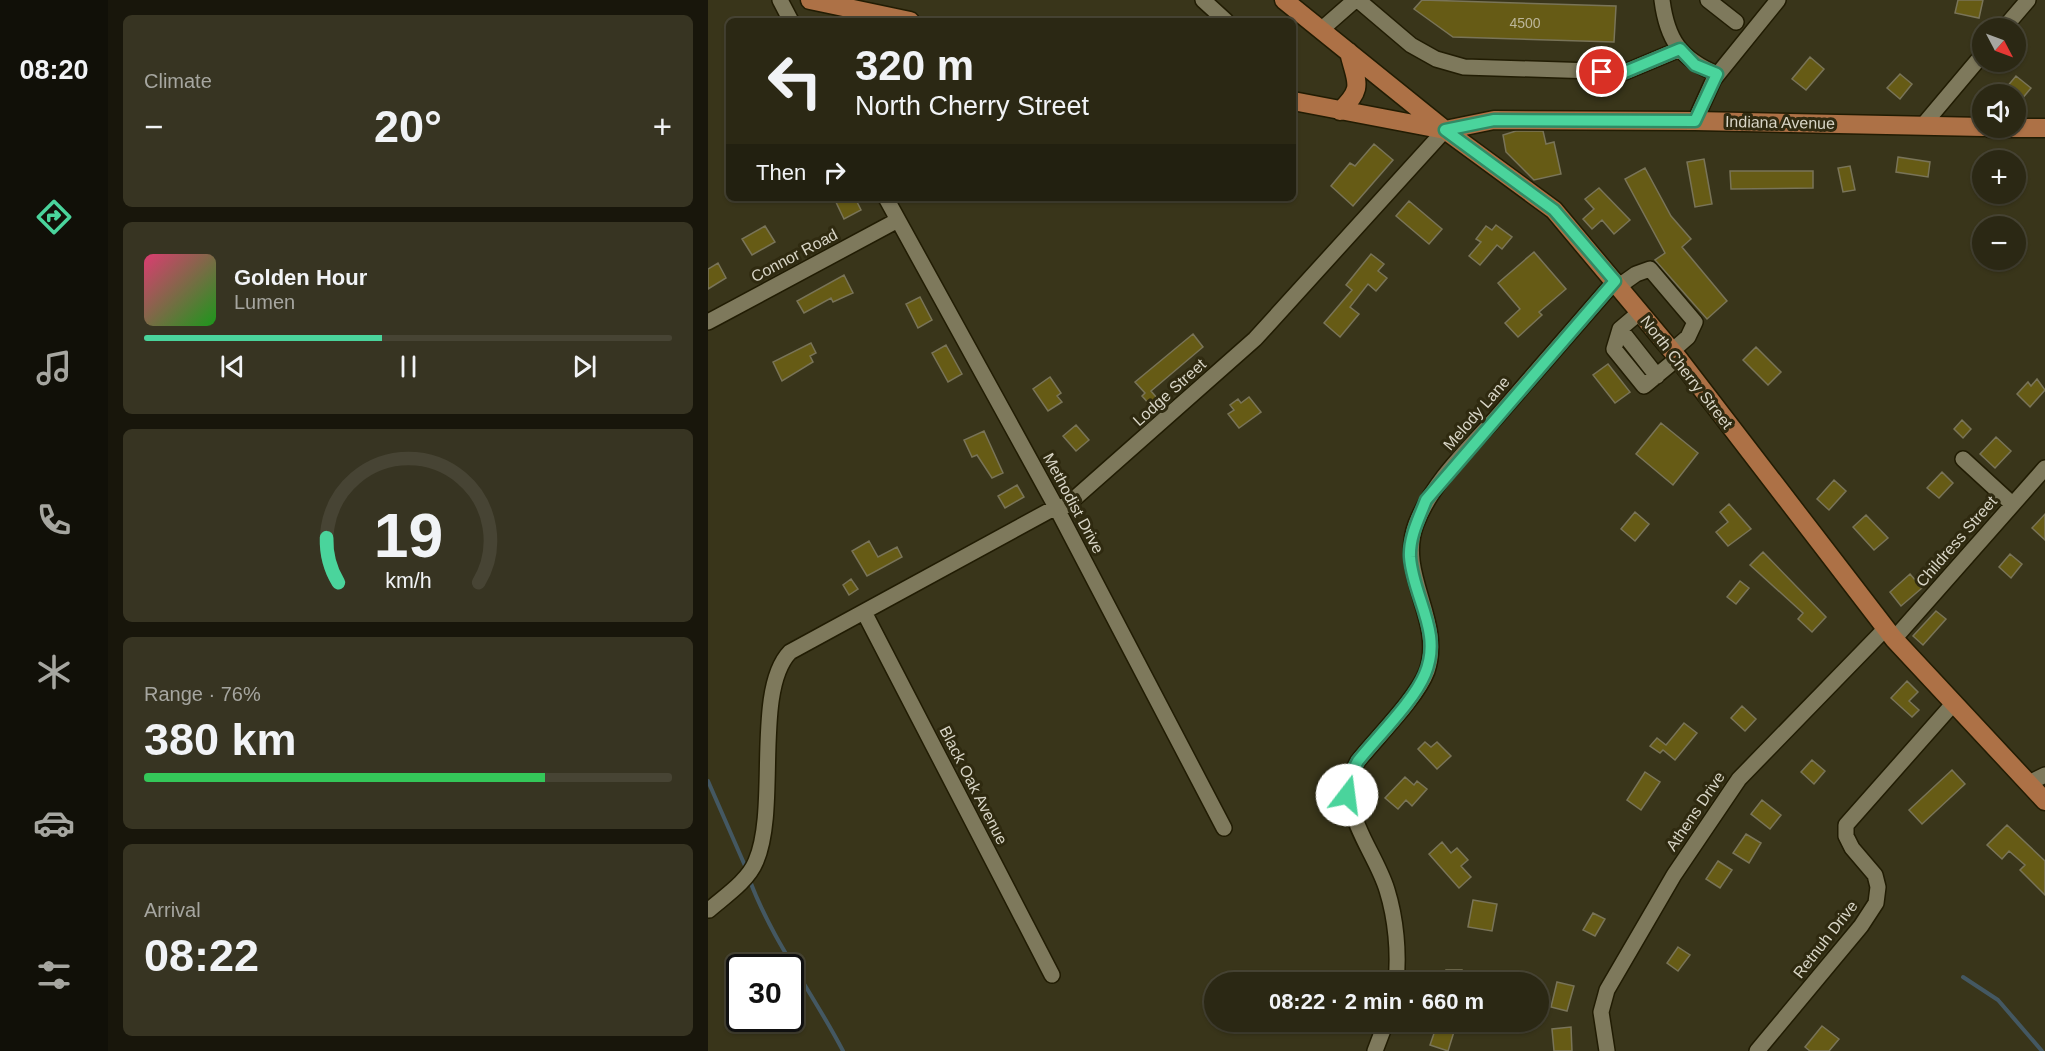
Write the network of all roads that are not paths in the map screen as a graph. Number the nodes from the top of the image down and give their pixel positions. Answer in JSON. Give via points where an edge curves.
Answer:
{"nodes":[{"id":1,"x":780,"y":0,"type":"edge"},
{"id":2,"x":810,"y":0,"type":"edge"},
{"id":3,"x":1357,"y":0,"type":"edge"},
{"id":4,"x":1662,"y":0,"type":"edge"},
{"id":5,"x":1708,"y":0,"type":"edge"},
{"id":6,"x":1778,"y":0,"type":"edge"},
{"id":7,"x":2028,"y":0,"type":"edge"},
{"id":8,"x":1214,"y":3,"type":"edge"},
{"id":9,"x":1294,"y":3,"type":"edge"},
{"id":10,"x":789,"y":18,"type":"edge"},
{"id":11,"x":896,"y":18,"type":"edge"},
{"id":12,"x":1224,"y":18,"type":"edge"},
{"id":13,"x":2013,"y":18,"type":"edge"},
{"id":14,"x":1736,"y":22,"type":"dead end"},
{"id":15,"x":1322,"y":29,"type":"junction"},
{"id":16,"x":1680,"y":49,"type":"junction"},
{"id":17,"x":1349,"y":52,"type":"junction"},
{"id":18,"x":1972,"y":67,"type":"edge"},
{"id":19,"x":1717,"y":74,"type":"junction"},
{"id":20,"x":1296,"y":102,"type":"edge"},
{"id":21,"x":1340,"y":111,"type":"junction"},
{"id":22,"x":1695,"y":121,"type":"junction"},
{"id":23,"x":1924,"y":124,"type":"junction"},
{"id":24,"x":1972,"y":128,"type":"edge"},
{"id":25,"x":2026,"y":128,"type":"edge"},
{"id":26,"x":2045,"y":128,"type":"edge"},
{"id":27,"x":1445,"y":130,"type":"junction"},
{"id":28,"x":888,"y":201,"type":"edge"},
{"id":29,"x":898,"y":220,"type":"junction"},
{"id":30,"x":1617,"y":284,"type":"junction"},
{"id":31,"x":1640,"y":312,"type":"junction"},
{"id":32,"x":708,"y":322,"type":"edge"},
{"id":33,"x":1675,"y":355,"type":"junction"},
{"id":34,"x":1963,"y":459,"type":"dead end"},
{"id":35,"x":2045,"y":468,"type":"edge"},
{"id":36,"x":2012,"y":504,"type":"junction"},
{"id":37,"x":1056,"y":507,"type":"junction"},
{"id":38,"x":864,"y":612,"type":"junction"},
{"id":39,"x":1889,"y":634,"type":"junction"},
{"id":40,"x":1953,"y":705,"type":"junction"},
{"id":41,"x":2037,"y":779,"type":"edge"},
{"id":42,"x":2045,"y":801,"type":"edge"},
{"id":43,"x":1224,"y":828,"type":"dead end"},
{"id":44,"x":709,"y":910,"type":"edge"},
{"id":45,"x":1395,"y":972,"type":"edge"},
{"id":46,"x":1052,"y":975,"type":"dead end"},
{"id":47,"x":1382,"y":1032,"type":"edge"},
{"id":48,"x":1375,"y":1051,"type":"edge"},
{"id":49,"x":1607,"y":1051,"type":"edge"},
{"id":50,"x":1757,"y":1051,"type":"edge"}],
"edges":[{"from":1,"to":10,"type":"street"},
{"from":2,"to":11,"type":"main road"},
{"from":3,"to":15,"type":"street"},
{"from":3,"to":16,"type":"street","via":[[1411,45],[1436,59],[1464,67],[1625,72]]},
{"from":4,"to":16,"type":"street","via":[[1665,26]]},
{"from":5,"to":14,"type":"street"},
{"from":6,"to":19,"type":"street"},
{"from":7,"to":13,"type":"street"},
{"from":8,"to":12,"type":"street"},
{"from":9,"to":15,"type":"main road","name":"North Cherry Street"},
{"from":15,"to":17,"type":"main road","name":"North Cherry Street"},
{"from":16,"to":19,"type":"street","via":[[1695,65]]},
{"from":17,"to":21,"type":"main road","via":[[1356,96]]},
{"from":17,"to":27,"type":"main road","name":"North Cherry Street"},
{"from":18,"to":23,"type":"street"},
{"from":19,"to":22,"type":"street"},
{"from":20,"to":21,"type":"main road","name":"Indiana Avenue"},
{"from":21,"to":27,"type":"main road","name":"Indiana Avenue"},
{"from":22,"to":23,"type":"main road","name":"Indiana Avenue"},
{"from":22,"to":27,"type":"main road","name":"Indiana Avenue","via":[[1494,120]]},
{"from":23,"to":24,"type":"main road","name":"Indiana Avenue"},
{"from":25,"to":26,"type":"main road"},
{"from":27,"to":30,"type":"main road","name":"North Cherry Street","via":[[1554,210]]},
{"from":27,"to":37,"type":"street","name":"Lodge Street","via":[[1255,339],[1066,506]]},
{"from":28,"to":29,"type":"street","name":"Methodist Drive"},
{"from":29,"to":32,"type":"street","name":"Connor Road"},
{"from":29,"to":37,"type":"street","name":"Methodist Drive"},
{"from":30,"to":31,"type":"main road","name":"North Cherry Street"},
{"from":30,"to":33,"type":"street","name":"Melody Lane","via":[[1650,269],[1666,286],[1695,322]]},
{"from":30,"to":45,"type":"street","name":"Melody Lane","via":[[1455,464],[1426,500],[1415,527],[1410,555],[1431,633],[1429,662],[1421,684],[1358,761],[1347,795],[1388,894],[1396,945]]},
{"from":31,"to":33,"type":"main road","name":"North Cherry Street"},
{"from":31,"to":33,"type":"street","via":[[1620,329],[1614,349],[1638,379],[1644,386]]},
{"from":33,"to":39,"type":"main road","name":"North Cherry Street"},
{"from":34,"to":36,"type":"street"},
{"from":35,"to":36,"type":"street","name":"Childress Street"},
{"from":36,"to":39,"type":"street","name":"Childress Street"},
{"from":37,"to":38,"type":"street","name":"Lodge Street"},
{"from":37,"to":43,"type":"street","name":"Methodist Drive"},
{"from":38,"to":44,"type":"street","name":"Lodge Street","via":[[790,652],[781,662],[771,714],[765,822],[756,862]]},
{"from":38,"to":46,"type":"street","name":"Black Oak Avenue"},
{"from":39,"to":40,"type":"main road","name":"North Cherry Street"},
{"from":39,"to":49,"type":"street","name":"Athens Drive","via":[[1739,779],[1716,811],[1625,954],[1607,990],[1601,1012]]},
{"from":40,"to":41,"type":"main road","name":"North Cherry Street"},
{"from":40,"to":50,"type":"street","name":"Retnuh Drive","via":[[1846,825],[1852,848],[1875,875],[1876,903],[1861,927]]},
{"from":41,"to":42,"type":"main road","name":"North Cherry Street"},
{"from":47,"to":48,"type":"street"}]}
